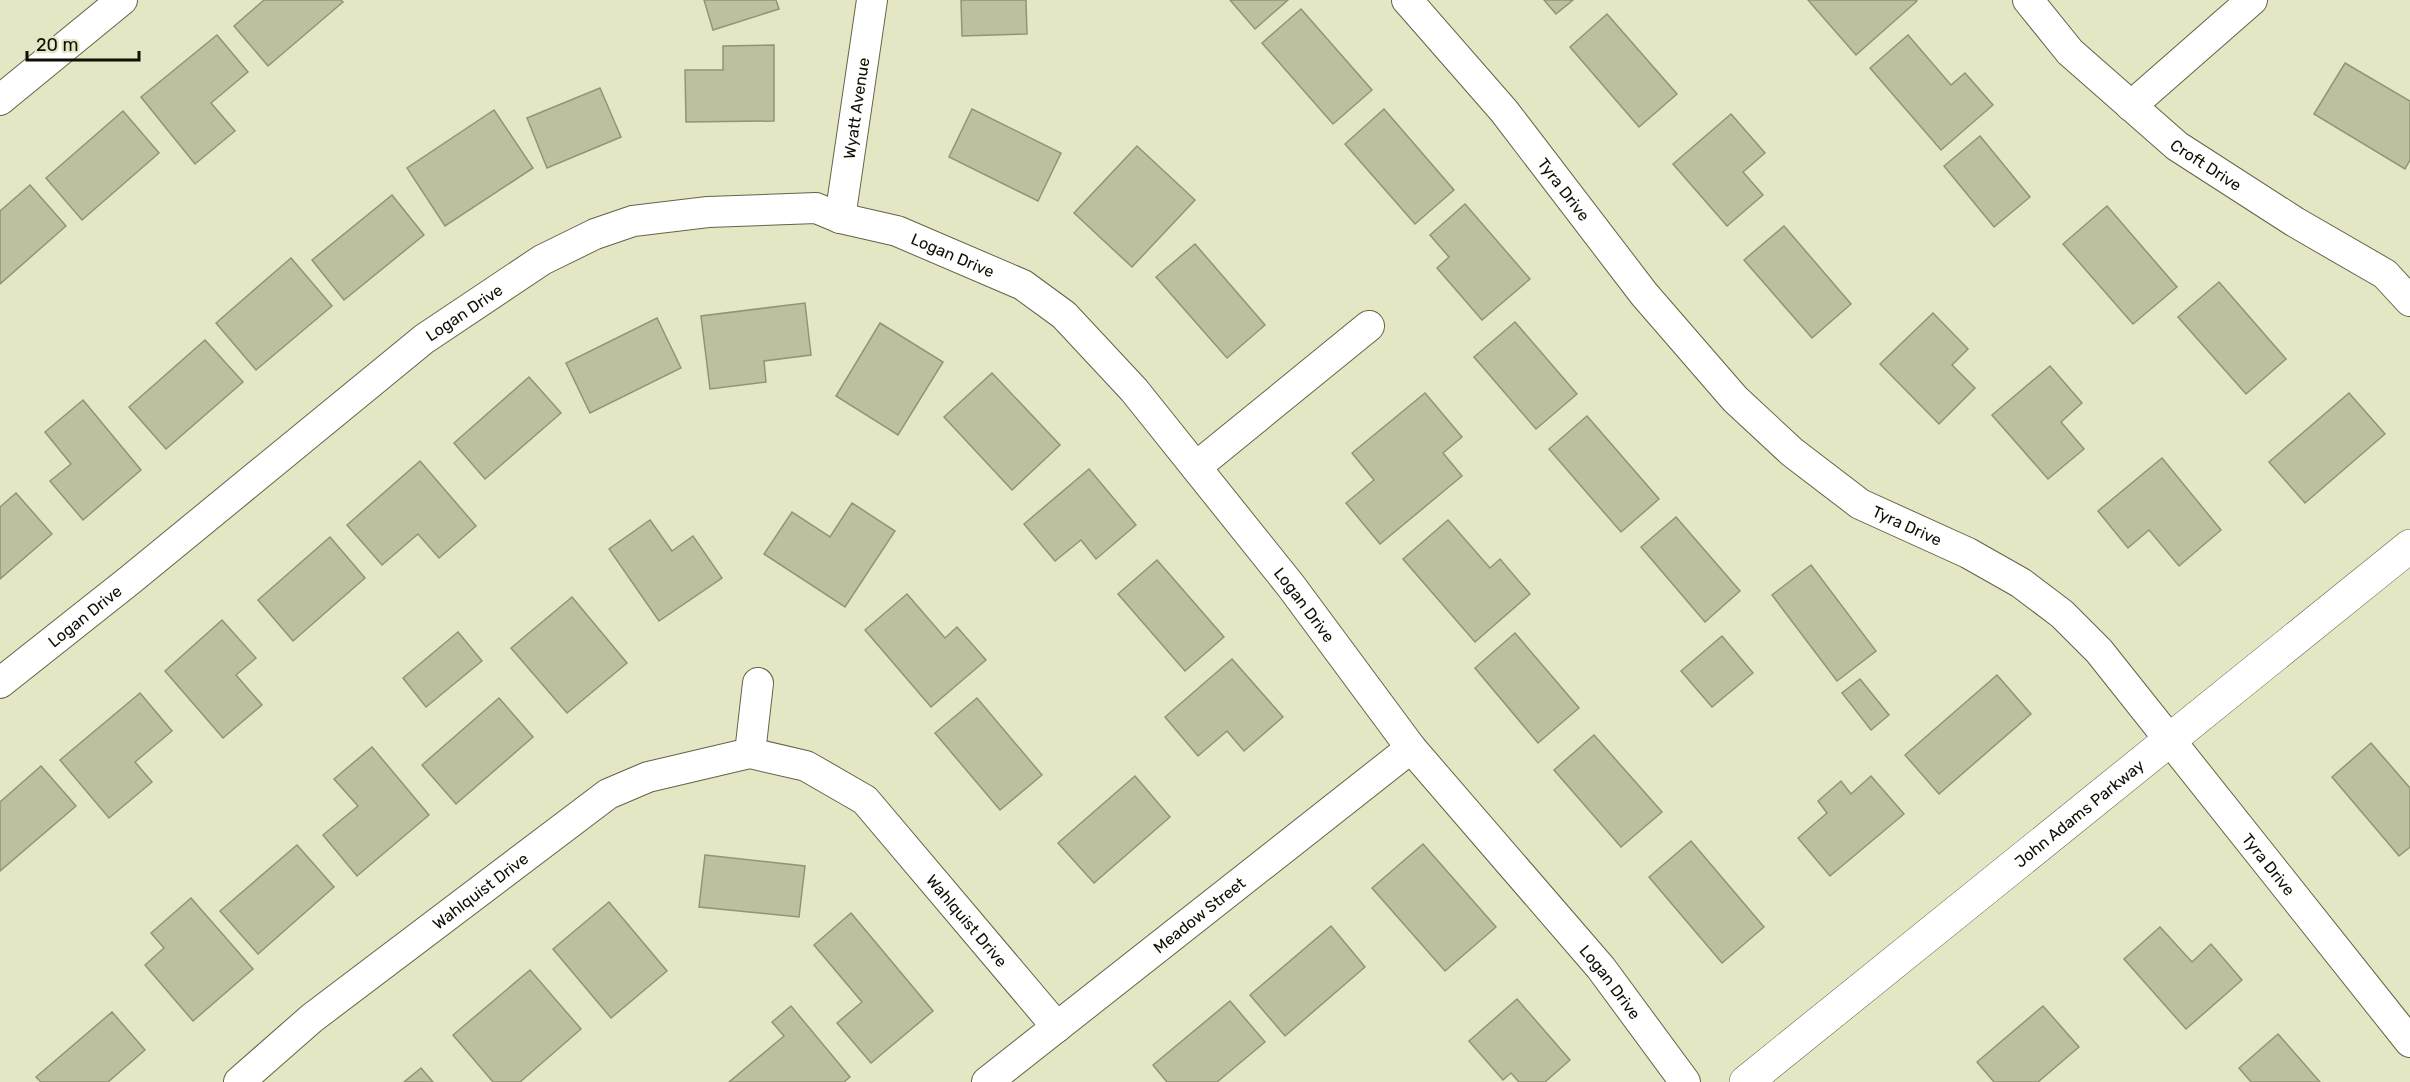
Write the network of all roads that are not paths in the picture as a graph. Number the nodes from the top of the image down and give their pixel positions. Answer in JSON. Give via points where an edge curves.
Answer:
{"nodes":[{"id":1,"x":122,"y":0,"type":"edge"},
{"id":2,"x":872,"y":0,"type":"edge"},
{"id":3,"x":1407,"y":0,"type":"edge"},
{"id":4,"x":2028,"y":0,"type":"edge"},
{"id":5,"x":2252,"y":0,"type":"edge"},
{"id":6,"x":0,"y":100,"type":"edge"},
{"id":7,"x":2131,"y":106,"type":"junction"},
{"id":8,"x":840,"y":218,"type":"junction"},
{"id":9,"x":2410,"y":301,"type":"edge"},
{"id":10,"x":1369,"y":326,"type":"dead end"},
{"id":11,"x":1196,"y":467,"type":"junction"},
{"id":12,"x":2410,"y":546,"type":"edge"},
{"id":13,"x":0,"y":683,"type":"edge"},
{"id":14,"x":758,"y":683,"type":"dead end"},
{"id":15,"x":2169,"y":741,"type":"junction"},
{"id":16,"x":1411,"y":748,"type":"junction"},
{"id":17,"x":750,"y":753,"type":"junction"},
{"id":18,"x":1057,"y":1027,"type":"junction"},
{"id":19,"x":2410,"y":1042,"type":"edge"},
{"id":20,"x":239,"y":1082,"type":"edge"},
{"id":21,"x":987,"y":1082,"type":"edge"},
{"id":22,"x":1685,"y":1082,"type":"edge"},
{"id":23,"x":1746,"y":1082,"type":"edge"}],
"edges":[{"from":1,"to":6,"type":"street"},
{"from":2,"to":8,"type":"street","name":"Wyatt Avenue"},
{"from":3,"to":15,"type":"street","name":"Tyra Drive","via":[[1504,111],[1644,294],[1735,399],[1792,452],[1860,504],[1968,553],[2021,583],[2062,615],[2099,651]]},
{"from":4,"to":7,"type":"street","name":"Croft Drive","via":[[2070,52]]},
{"from":5,"to":7,"type":"street"},
{"from":7,"to":9,"type":"street","name":"Croft Drive","via":[[2177,146],[2385,274]]},
{"from":8,"to":11,"type":"street","name":"Logan Drive","via":[[897,231],[1023,285],[1064,315],[1134,390]]},
{"from":8,"to":13,"type":"street","name":"Logan Drive","via":[[816,208],[708,212],[633,221],[595,234],[543,260],[424,339]]},
{"from":10,"to":11,"type":"street"},
{"from":11,"to":16,"type":"street","name":"Logan Drive","via":[[1291,586]]},
{"from":12,"to":15,"type":"street","name":"John Adams Parkway"},
{"from":14,"to":17,"type":"street"},
{"from":15,"to":19,"type":"street","name":"Tyra Drive"},
{"from":15,"to":23,"type":"street","name":"John Adams Parkway"},
{"from":16,"to":18,"type":"street","name":"Meadow Street"},
{"from":16,"to":22,"type":"street","name":"Logan Drive","via":[[1601,968]]},
{"from":17,"to":18,"type":"street","name":"Wahlquist Drive","via":[[806,766],[865,800]]},
{"from":17,"to":20,"type":"street","name":"Wahlquist Drive","via":[[648,777],[608,794],[312,1018]]},
{"from":18,"to":21,"type":"street","name":"Meadow Street"}]}
